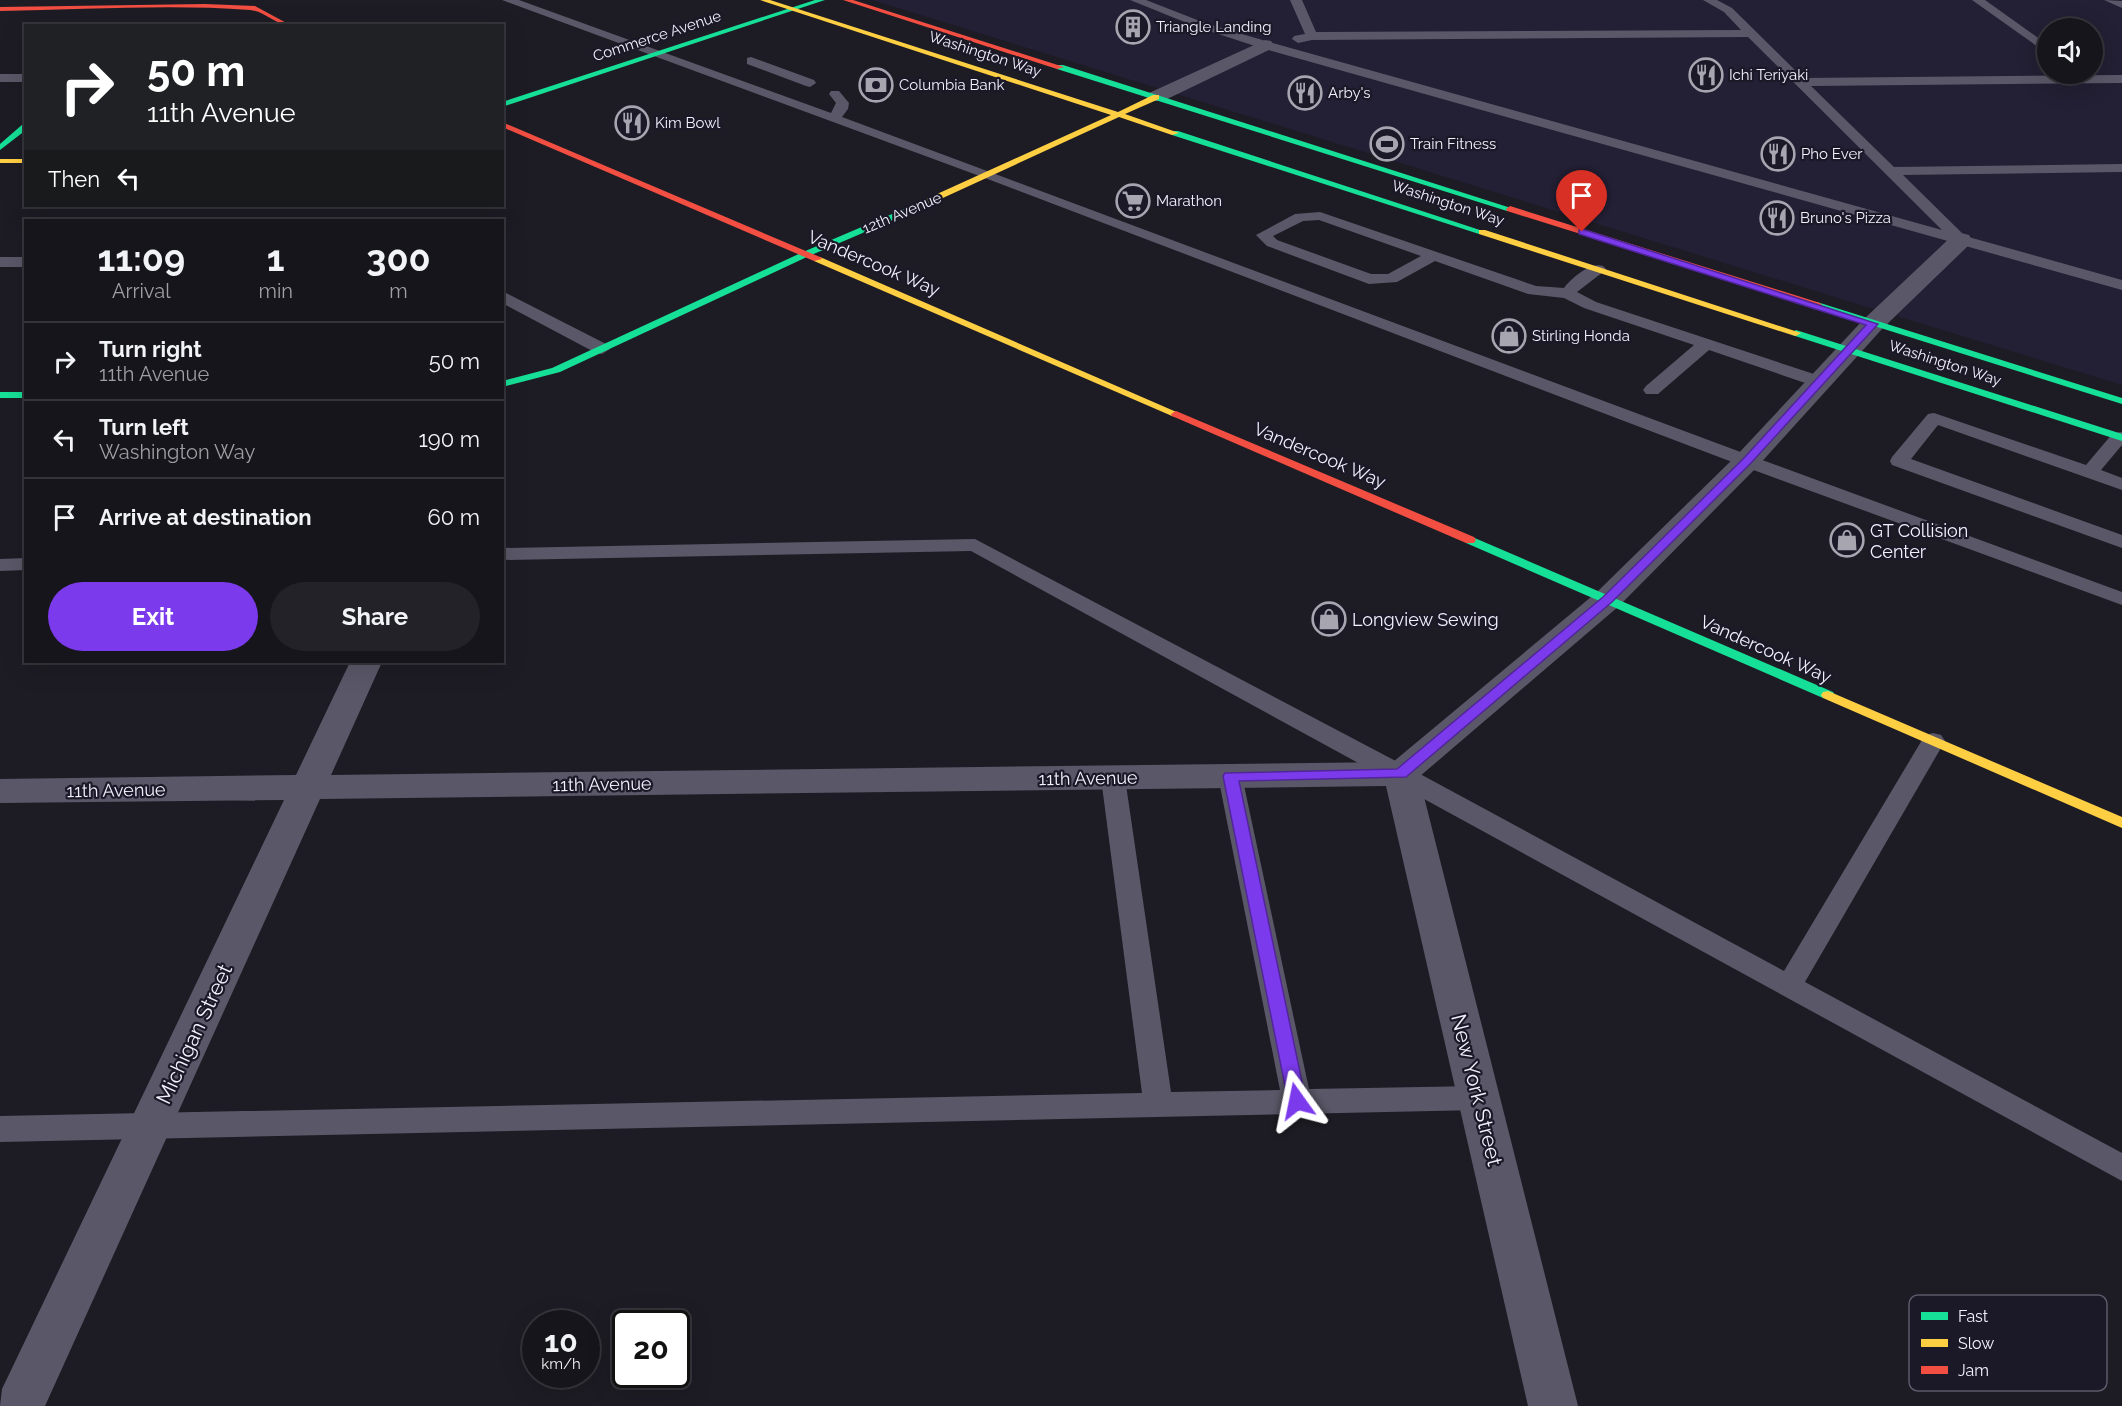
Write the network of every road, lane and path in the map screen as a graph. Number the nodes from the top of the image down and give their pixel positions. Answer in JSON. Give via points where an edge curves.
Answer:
{"nodes":[{"id":1,"x":508,"y":0,"type":"edge"},
{"id":2,"x":763,"y":0,"type":"edge"},
{"id":3,"x":822,"y":0,"type":"edge"},
{"id":4,"x":846,"y":0,"type":"edge"},
{"id":5,"x":1136,"y":0,"type":"edge"},
{"id":6,"x":1296,"y":0,"type":"edge"},
{"id":7,"x":1709,"y":0,"type":"edge"},
{"id":8,"x":1978,"y":0,"type":"edge"},
{"id":9,"x":2110,"y":0,"type":"edge"},
{"id":10,"x":170,"y":3,"type":"edge"},
{"id":11,"x":251,"y":4,"type":"edge"},
{"id":12,"x":2122,"y":5,"type":"edge"},
{"id":13,"x":0,"y":9,"type":"edge"},
{"id":14,"x":793,"y":10,"type":"junction"},
{"id":15,"x":148,"y":22,"type":"dead end"},
{"id":16,"x":285,"y":24,"type":"edge"},
{"id":17,"x":1751,"y":33,"type":"junction"},
{"id":18,"x":1312,"y":36,"type":"junction"},
{"id":19,"x":2037,"y":43,"type":"edge"},
{"id":20,"x":1265,"y":45,"type":"junction"},
{"id":21,"x":654,"y":54,"type":"junction"},
{"id":22,"x":751,"y":61,"type":"dead end"},
{"id":23,"x":0,"y":78,"type":"edge"},
{"id":24,"x":24,"y":78,"type":"edge"},
{"id":25,"x":2037,"y":78,"type":"edge"},
{"id":26,"x":2103,"y":78,"type":"edge"},
{"id":27,"x":2122,"y":79,"type":"edge"},
{"id":28,"x":1800,"y":82,"type":"junction"},
{"id":29,"x":810,"y":83,"type":"dead end"},
{"id":30,"x":538,"y":92,"type":"junction"},
{"id":31,"x":504,"y":94,"type":"edge"},
{"id":32,"x":835,"y":94,"type":"dead end"},
{"id":33,"x":1156,"y":98,"type":"junction"},
{"id":34,"x":504,"y":104,"type":"edge"},
{"id":35,"x":1119,"y":115,"type":"junction"},
{"id":36,"x":833,"y":119,"type":"junction"},
{"id":37,"x":504,"y":125,"type":"edge"},
{"id":38,"x":24,"y":128,"type":"edge"},
{"id":39,"x":0,"y":148,"type":"edge"},
{"id":40,"x":0,"y":161,"type":"edge"},
{"id":41,"x":24,"y":161,"type":"edge"},
{"id":42,"x":2122,"y":168,"type":"edge"},
{"id":43,"x":1891,"y":171,"type":"junction"},
{"id":44,"x":990,"y":175,"type":"junction"},
{"id":45,"x":1961,"y":240,"type":"junction"},
{"id":46,"x":806,"y":254,"type":"junction"},
{"id":47,"x":1433,"y":256,"type":"junction"},
{"id":48,"x":0,"y":262,"type":"edge"},
{"id":49,"x":24,"y":262,"type":"edge"},
{"id":50,"x":1598,"y":269,"type":"junction"},
{"id":51,"x":2122,"y":285,"type":"edge"},
{"id":52,"x":1568,"y":293,"type":"junction"},
{"id":53,"x":504,"y":297,"type":"edge"},
{"id":54,"x":1873,"y":324,"type":"junction"},
{"id":55,"x":1706,"y":344,"type":"junction"},
{"id":56,"x":602,"y":349,"type":"junction"},
{"id":57,"x":1849,"y":350,"type":"junction"},
{"id":58,"x":1820,"y":382,"type":"junction"},
{"id":59,"x":504,"y":383,"type":"edge"},
{"id":60,"x":1652,"y":390,"type":"dead end"},
{"id":61,"x":0,"y":395,"type":"edge"},
{"id":62,"x":24,"y":395,"type":"edge"},
{"id":63,"x":2122,"y":401,"type":"edge"},
{"id":64,"x":2121,"y":437,"type":"edge"},
{"id":65,"x":1747,"y":461,"type":"junction"},
{"id":66,"x":2089,"y":472,"type":"junction"},
{"id":67,"x":2122,"y":484,"type":"edge"},
{"id":68,"x":2122,"y":542,"type":"edge"},
{"id":69,"x":504,"y":554,"type":"edge"},
{"id":70,"x":24,"y":564,"type":"edge"},
{"id":71,"x":0,"y":565,"type":"edge"},
{"id":72,"x":1608,"y":599,"type":"junction"},
{"id":73,"x":2122,"y":599,"type":"edge"},
{"id":74,"x":366,"y":663,"type":"edge"},
{"id":75,"x":1933,"y":741,"type":"junction"},
{"id":76,"x":1401,"y":774,"type":"junction"},
{"id":77,"x":1230,"y":776,"type":"junction"},
{"id":78,"x":1113,"y":778,"type":"junction"},
{"id":79,"x":309,"y":787,"type":"junction"},
{"id":80,"x":0,"y":791,"type":"edge"},
{"id":81,"x":2122,"y":823,"type":"edge"},
{"id":82,"x":1789,"y":986,"type":"junction"},
{"id":83,"x":1479,"y":1098,"type":"junction"},
{"id":84,"x":1297,"y":1101,"type":"junction"},
{"id":85,"x":1158,"y":1104,"type":"junction"},
{"id":86,"x":151,"y":1126,"type":"junction"},
{"id":87,"x":0,"y":1129,"type":"edge"},
{"id":88,"x":2122,"y":1168,"type":"edge"},
{"id":89,"x":20,"y":1406,"type":"edge"},
{"id":90,"x":1553,"y":1406,"type":"edge"}],
"edges":[{"from":1,"to":21,"type":"lane"},
{"from":2,"to":14,"type":"main road","name":"Washington Way"},
{"from":3,"to":14,"type":"main road","name":"Commerce Avenue"},
{"from":4,"to":33,"type":"main road","name":"Washington Way"},
{"from":5,"to":20,"type":"lane"},
{"from":6,"to":18,"type":"lane"},
{"from":7,"to":17,"type":"lane","via":[[1728,10]]},
{"from":8,"to":19,"type":"lane"},
{"from":9,"to":12,"type":"lane"},
{"from":10,"to":11,"type":"main road"},
{"from":10,"to":13,"type":"main road"},
{"from":10,"to":15,"type":"main road"},
{"from":11,"to":16,"type":"main road"},
{"from":14,"to":21,"type":"main road","name":"Commerce Avenue"},
{"from":14,"to":35,"type":"main road","name":"Washington Way"},
{"from":17,"to":18,"type":"lane"},
{"from":17,"to":28,"type":"lane"},
{"from":18,"to":20,"type":"lane"},
{"from":20,"to":33,"type":"street","name":"12th Avenue"},
{"from":20,"to":45,"type":"lane"},
{"from":21,"to":30,"type":"main road","name":"Commerce Avenue"},
{"from":21,"to":36,"type":"lane"},
{"from":22,"to":29,"type":"lane"},
{"from":23,"to":24,"type":"lane"},
{"from":25,"to":28,"type":"lane"},
{"from":26,"to":27,"type":"lane"},
{"from":28,"to":43,"type":"lane"},
{"from":30,"to":31,"type":"main road"},
{"from":30,"to":34,"type":"main road","name":"Commerce Avenue"},
{"from":32,"to":36,"type":"lane","via":[[843,103]]},
{"from":33,"to":35,"type":"main road","name":"12th Avenue"},
{"from":33,"to":54,"type":"main road","name":"Washington Way"},
{"from":35,"to":44,"type":"main road","name":"12th Avenue"},
{"from":35,"to":50,"type":"main road","name":"Washington Way"},
{"from":36,"to":44,"type":"lane"},
{"from":37,"to":46,"type":"main road","name":"Vandercook Way"},
{"from":38,"to":39,"type":"main road"},
{"from":40,"to":41,"type":"main road"},
{"from":42,"to":43,"type":"lane"},
{"from":43,"to":45,"type":"lane"},
{"from":44,"to":46,"type":"main road","name":"12th Avenue"},
{"from":44,"to":65,"type":"lane"},
{"from":45,"to":51,"type":"lane"},
{"from":45,"to":54,"type":"street"},
{"from":46,"to":56,"type":"main road","name":"12th Avenue"},
{"from":46,"to":72,"type":"main road","name":"Vandercook Way"},
{"from":47,"to":47,"type":"lane","via":[[1320,216],[1300,218],[1263,234],[1272,243],[1369,279],[1391,279]]},
{"from":47,"to":52,"type":"lane","via":[[1534,291]]},
{"from":48,"to":49,"type":"lane"},
{"from":50,"to":52,"type":"lane"},
{"from":50,"to":57,"type":"main road","name":"Washington Way"},
{"from":52,"to":55,"type":"lane","via":[[1590,305]]},
{"from":53,"to":56,"type":"lane"},
{"from":54,"to":57,"type":"street"},
{"from":54,"to":63,"type":"main road","name":"Washington Way"},
{"from":55,"to":58,"type":"lane"},
{"from":55,"to":60,"type":"lane"},
{"from":56,"to":59,"type":"main road","name":"12th Avenue","via":[[556,370]]},
{"from":57,"to":58,"type":"street"},
{"from":57,"to":64,"type":"main road","name":"Washington Way"},
{"from":58,"to":65,"type":"street"},
{"from":61,"to":62,"type":"main road"},
{"from":64,"to":66,"type":"lane"},
{"from":65,"to":72,"type":"street"},
{"from":65,"to":73,"type":"lane"},
{"from":66,"to":67,"type":"lane"},
{"from":66,"to":68,"type":"lane","via":[[1934,418],[1899,461]]},
{"from":69,"to":76,"type":"lane","via":[[975,545]]},
{"from":70,"to":71,"type":"lane"},
{"from":72,"to":75,"type":"main road","name":"Vandercook Way"},
{"from":72,"to":76,"type":"street"},
{"from":74,"to":79,"type":"street","name":"Michigan Street"},
{"from":75,"to":81,"type":"main road","name":"Vandercook Way"},
{"from":75,"to":82,"type":"lane"},
{"from":76,"to":77,"type":"street","name":"11th Avenue"},
{"from":76,"to":82,"type":"lane"},
{"from":76,"to":83,"type":"street","name":"New York Street"},
{"from":77,"to":78,"type":"street","name":"11th Avenue"},
{"from":77,"to":84,"type":"lane"},
{"from":78,"to":79,"type":"street","name":"11th Avenue"},
{"from":78,"to":85,"type":"lane"},
{"from":79,"to":80,"type":"street","name":"11th Avenue"},
{"from":79,"to":86,"type":"street","name":"Michigan Street"},
{"from":82,"to":88,"type":"lane"},
{"from":83,"to":84,"type":"lane"},
{"from":83,"to":90,"type":"street","name":"New York Street"},
{"from":84,"to":85,"type":"lane"},
{"from":85,"to":86,"type":"lane"},
{"from":86,"to":87,"type":"lane"},
{"from":86,"to":89,"type":"street","name":"Michigan Street"}]}
